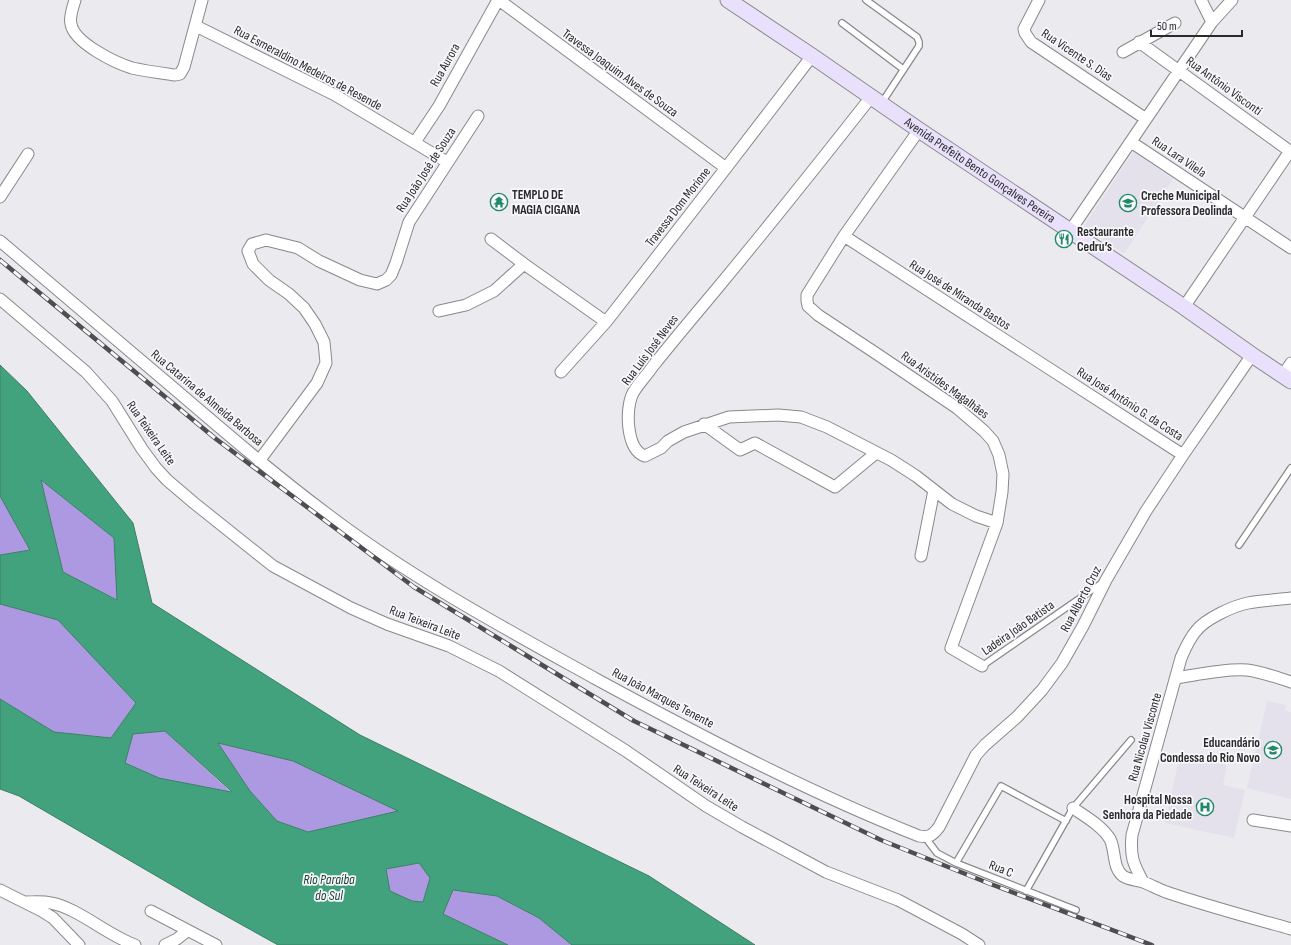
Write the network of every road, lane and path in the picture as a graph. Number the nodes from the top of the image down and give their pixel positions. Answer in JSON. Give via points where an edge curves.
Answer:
{"nodes":[{"id":1,"x":75,"y":0,"type":"edge"},
{"id":2,"x":202,"y":0,"type":"edge"},
{"id":3,"x":498,"y":0,"type":"edge"},
{"id":4,"x":728,"y":0,"type":"edge"},
{"id":5,"x":866,"y":0,"type":"edge"},
{"id":6,"x":1039,"y":0,"type":"edge"},
{"id":7,"x":1202,"y":0,"type":"edge"},
{"id":8,"x":1232,"y":0,"type":"edge"},
{"id":9,"x":1212,"y":22,"type":"junction"},
{"id":10,"x":842,"y":23,"type":"dead end"},
{"id":11,"x":1175,"y":23,"type":"dead end"},
{"id":12,"x":196,"y":26,"type":"junction"},
{"id":13,"x":1140,"y":42,"type":"junction"},
{"id":14,"x":1123,"y":52,"type":"dead end"},
{"id":15,"x":812,"y":56,"type":"junction"},
{"id":16,"x":903,"y":69,"type":"junction"},
{"id":17,"x":1179,"y":71,"type":"junction"},
{"id":18,"x":876,"y":100,"type":"junction"},
{"id":19,"x":478,"y":116,"type":"dead end"},
{"id":20,"x":1146,"y":119,"type":"junction"},
{"id":21,"x":919,"y":130,"type":"junction"},
{"id":22,"x":415,"y":142,"type":"junction"},
{"id":23,"x":1131,"y":142,"type":"junction"},
{"id":24,"x":1291,"y":152,"type":"edge"},
{"id":25,"x":28,"y":154,"type":"dead end"},
{"id":26,"x":447,"y":162,"type":"junction"},
{"id":27,"x":726,"y":168,"type":"junction"},
{"id":28,"x":0,"y":197,"type":"edge"},
{"id":29,"x":1245,"y":217,"type":"junction"},
{"id":30,"x":1070,"y":231,"type":"junction"},
{"id":31,"x":844,"y":236,"type":"junction"},
{"id":32,"x":492,"y":239,"type":"dead end"},
{"id":33,"x":0,"y":241,"type":"edge"},
{"id":34,"x":1291,"y":248,"type":"edge"},
{"id":35,"x":524,"y":264,"type":"junction"},
{"id":36,"x":0,"y":299,"type":"edge"},
{"id":37,"x":1184,"y":307,"type":"junction"},
{"id":38,"x":439,"y":311,"type":"dead end"},
{"id":39,"x":606,"y":322,"type":"junction"},
{"id":40,"x":1252,"y":355,"type":"junction"},
{"id":41,"x":561,"y":372,"type":"dead end"},
{"id":42,"x":1288,"y":373,"type":"edge"},
{"id":43,"x":1061,"y":377,"type":"joint"},
{"id":44,"x":704,"y":424,"type":"junction"},
{"id":45,"x":876,"y":453,"type":"junction"},
{"id":46,"x":1183,"y":455,"type":"junction"},
{"id":47,"x":259,"y":461,"type":"junction"},
{"id":48,"x":1291,"y":468,"type":"edge"},
{"id":49,"x":934,"y":490,"type":"junction"},
{"id":50,"x":997,"y":523,"type":"junction"},
{"id":51,"x":1239,"y":545,"type":"dead end"},
{"id":52,"x":921,"y":556,"type":"dead end"},
{"id":53,"x":402,"y":567,"type":"joint"},
{"id":54,"x":1106,"y":580,"type":"junction"},
{"id":55,"x":1291,"y":598,"type":"edge"},
{"id":56,"x":982,"y":666,"type":"joint"},
{"id":57,"x":1176,"y":678,"type":"junction"},
{"id":58,"x":1291,"y":682,"type":"edge"},
{"id":59,"x":1131,"y":740,"type":"dead end"},
{"id":60,"x":1073,"y":808,"type":"junction"},
{"id":61,"x":1253,"y":820,"type":"dead end"},
{"id":62,"x":1066,"y":821,"type":"junction"},
{"id":63,"x":1291,"y":826,"type":"edge"},
{"id":64,"x":922,"y":837,"type":"junction"},
{"id":65,"x":956,"y":863,"type":"junction"},
{"id":66,"x":1143,"y":882,"type":"junction"},
{"id":67,"x":0,"y":890,"type":"edge"},
{"id":68,"x":1026,"y":891,"type":"junction"},
{"id":69,"x":25,"y":902,"type":"junction"},
{"id":70,"x":1076,"y":910,"type":"dead end"},
{"id":71,"x":151,"y":911,"type":"dead end"},
{"id":72,"x":1291,"y":929,"type":"edge"},
{"id":73,"x":187,"y":931,"type":"junction"},
{"id":74,"x":79,"y":945,"type":"edge"},
{"id":75,"x":135,"y":945,"type":"edge"},
{"id":76,"x":165,"y":945,"type":"edge"},
{"id":77,"x":216,"y":945,"type":"edge"},
{"id":78,"x":979,"y":945,"type":"edge"}],
"edges":[{"from":1,"to":12,"type":"street","via":[[71,18],[72,28],[80,39],[89,47],[133,68],[180,74]]},
{"from":2,"to":12,"type":"street"},
{"from":3,"to":22,"type":"street","name":"Rua Aurora","via":[[439,106]]},
{"from":3,"to":27,"type":"street","name":"Travessa Joaquim Alves de Souza"},
{"from":4,"to":15,"type":"street","name":"Avenida Prefeito Bento Gonçalves Pereira"},
{"from":5,"to":16,"type":"lane","via":[[919,39],[919,46]]},
{"from":6,"to":20,"type":"street","name":"Rua Vicente S. Dias","via":[[1024,29],[1031,42]]},
{"from":7,"to":9,"type":"street"},
{"from":8,"to":9,"type":"street"},
{"from":9,"to":17,"type":"street"},
{"from":10,"to":16,"type":"lane"},
{"from":11,"to":13,"type":"street"},
{"from":12,"to":22,"type":"street","name":"Rua Esmeraldino Medeiros de Resende","via":[[329,92]]},
{"from":13,"to":14,"type":"street"},
{"from":13,"to":17,"type":"street","name":"Rua Antônio Visconti"},
{"from":15,"to":18,"type":"street","name":"Avenida Prefeito Bento Gonçalves Pereira"},
{"from":15,"to":27,"type":"street","name":"Travessa Dom Morione"},
{"from":16,"to":18,"type":"lane"},
{"from":17,"to":20,"type":"street"},
{"from":17,"to":24,"type":"street","name":"Rua Antônio Visconti"},
{"from":18,"to":21,"type":"street","name":"Avenida Prefeito Bento Gonçalves Pereira"},
{"from":18,"to":44,"type":"street","name":"Rua Luís José Neves","via":[[659,359],[633,394],[628,423],[634,444],[642,455],[649,455],[668,441]]},
{"from":19,"to":26,"type":"street","name":"Rua João José de Souza"},
{"from":20,"to":23,"type":"street"},
{"from":21,"to":30,"type":"street","name":"Avenida Prefeito Bento Gonçalves Pereira"},
{"from":21,"to":31,"type":"street"},
{"from":22,"to":26,"type":"street","name":"Rua Esmeraldino Medeiros de Resende"},
{"from":23,"to":29,"type":"street","name":"Rua Lara Vilela"},
{"from":23,"to":30,"type":"street"},
{"from":24,"to":29,"type":"street"},
{"from":25,"to":28,"type":"street"},
{"from":26,"to":47,"type":"street","name":"Rua João José de Souza","via":[[409,222],[391,275],[377,284],[360,280],[298,248],[266,240],[252,244],[248,251],[253,264],[304,308],[315,324],[324,342],[326,363],[317,383]]},
{"from":27,"to":39,"type":"street","name":"Travessa Dom Morione"},
{"from":29,"to":34,"type":"street","name":"Rua Lara Vilela"},
{"from":29,"to":37,"type":"street"},
{"from":30,"to":37,"type":"street","name":"Avenida Prefeito Bento Gonçalves Pereira"},
{"from":31,"to":43,"type":"street","name":"Rua José de Miranda Bastos"},
{"from":31,"to":50,"type":"street","name":"Rua Aristides Magalhães","via":[[808,295],[808,306],[957,408],[984,431],[993,442],[1002,466],[1002,492]]},
{"from":32,"to":35,"type":"street"},
{"from":33,"to":47,"type":"street","name":"Rua Catarina de Almeida Barbosa"},
{"from":35,"to":38,"type":"street","via":[[494,291],[466,305]]},
{"from":35,"to":39,"type":"street"},
{"from":36,"to":78,"type":"street","name":"Rua Teixeira Leite","via":[[98,385],[167,480],[273,566],[351,608],[449,646],[493,668],[742,827],[826,872],[898,900]]},
{"from":37,"to":40,"type":"street","name":"Avenida Prefeito Bento Gonçalves Pereira"},
{"from":39,"to":41,"type":"street","name":"Travessa Dom Morione"},
{"from":40,"to":42,"type":"street","name":"Avenida Prefeito Bento Gonçalves Pereira"},
{"from":40,"to":46,"type":"street","name":"Rua Alberto Cruz"},
{"from":43,"to":46,"type":"street","name":"Rua José Antônio G. da Costa"},
{"from":44,"to":45,"type":"street","name":"Rua Luís José Neves","via":[[729,416],[801,417],[827,427]]},
{"from":44,"to":45,"type":"street","via":[[740,450],[755,442],[834,487]]},
{"from":45,"to":49,"type":"street","name":"Rua Luís José Neves"},
{"from":46,"to":54,"type":"street","name":"Rua Alberto Cruz","via":[[1146,511]]},
{"from":47,"to":53,"type":"street","name":"Rua Catarina de Almeida Barbosa","via":[[328,515]]},
{"from":48,"to":51,"type":"lane"},
{"from":49,"to":50,"type":"street","name":"Rua Luís José Neves","via":[[964,511]]},
{"from":49,"to":52,"type":"street"},
{"from":50,"to":56,"type":"street","name":"Rua Aristides Magalhães","via":[[951,648]]},
{"from":53,"to":64,"type":"street","name":"Rua João Marques Tenente","via":[[488,619],[739,754],[826,797]]},
{"from":54,"to":56,"type":"lane","name":"Ladeira João Batista"},
{"from":54,"to":64,"type":"street","name":"Rua Alberto Cruz","via":[[1062,663],[1017,717],[976,755],[939,827],[932,835]]},
{"from":55,"to":57,"type":"street","name":"Rua Nicolau Visconte","via":[[1246,604],[1225,612],[1201,626],[1187,645]]},
{"from":57,"to":58,"type":"street","via":[[1245,670],[1265,673]]},
{"from":57,"to":66,"type":"street","name":"Rua Nicolau Visconte","via":[[1132,836],[1131,856]]},
{"from":59,"to":60,"type":"lane"},
{"from":60,"to":62,"type":"lane"},
{"from":60,"to":66,"type":"street","via":[[1099,826],[1107,835],[1120,872],[1128,878]]},
{"from":61,"to":63,"type":"street"},
{"from":62,"to":65,"type":"lane","via":[[1001,786]]},
{"from":62,"to":68,"type":"lane"},
{"from":64,"to":65,"type":"lane","name":"Rua C","via":[[937,853]]},
{"from":65,"to":68,"type":"lane","name":"Rua C"},
{"from":66,"to":72,"type":"street","via":[[1204,904]]},
{"from":67,"to":69,"type":"street"},
{"from":68,"to":70,"type":"lane","name":"Rua C"},
{"from":69,"to":74,"type":"street","via":[[53,918]]},
{"from":69,"to":75,"type":"street","via":[[51,903],[62,907]]},
{"from":71,"to":73,"type":"street"},
{"from":73,"to":76,"type":"street"},
{"from":73,"to":77,"type":"street"}]}
